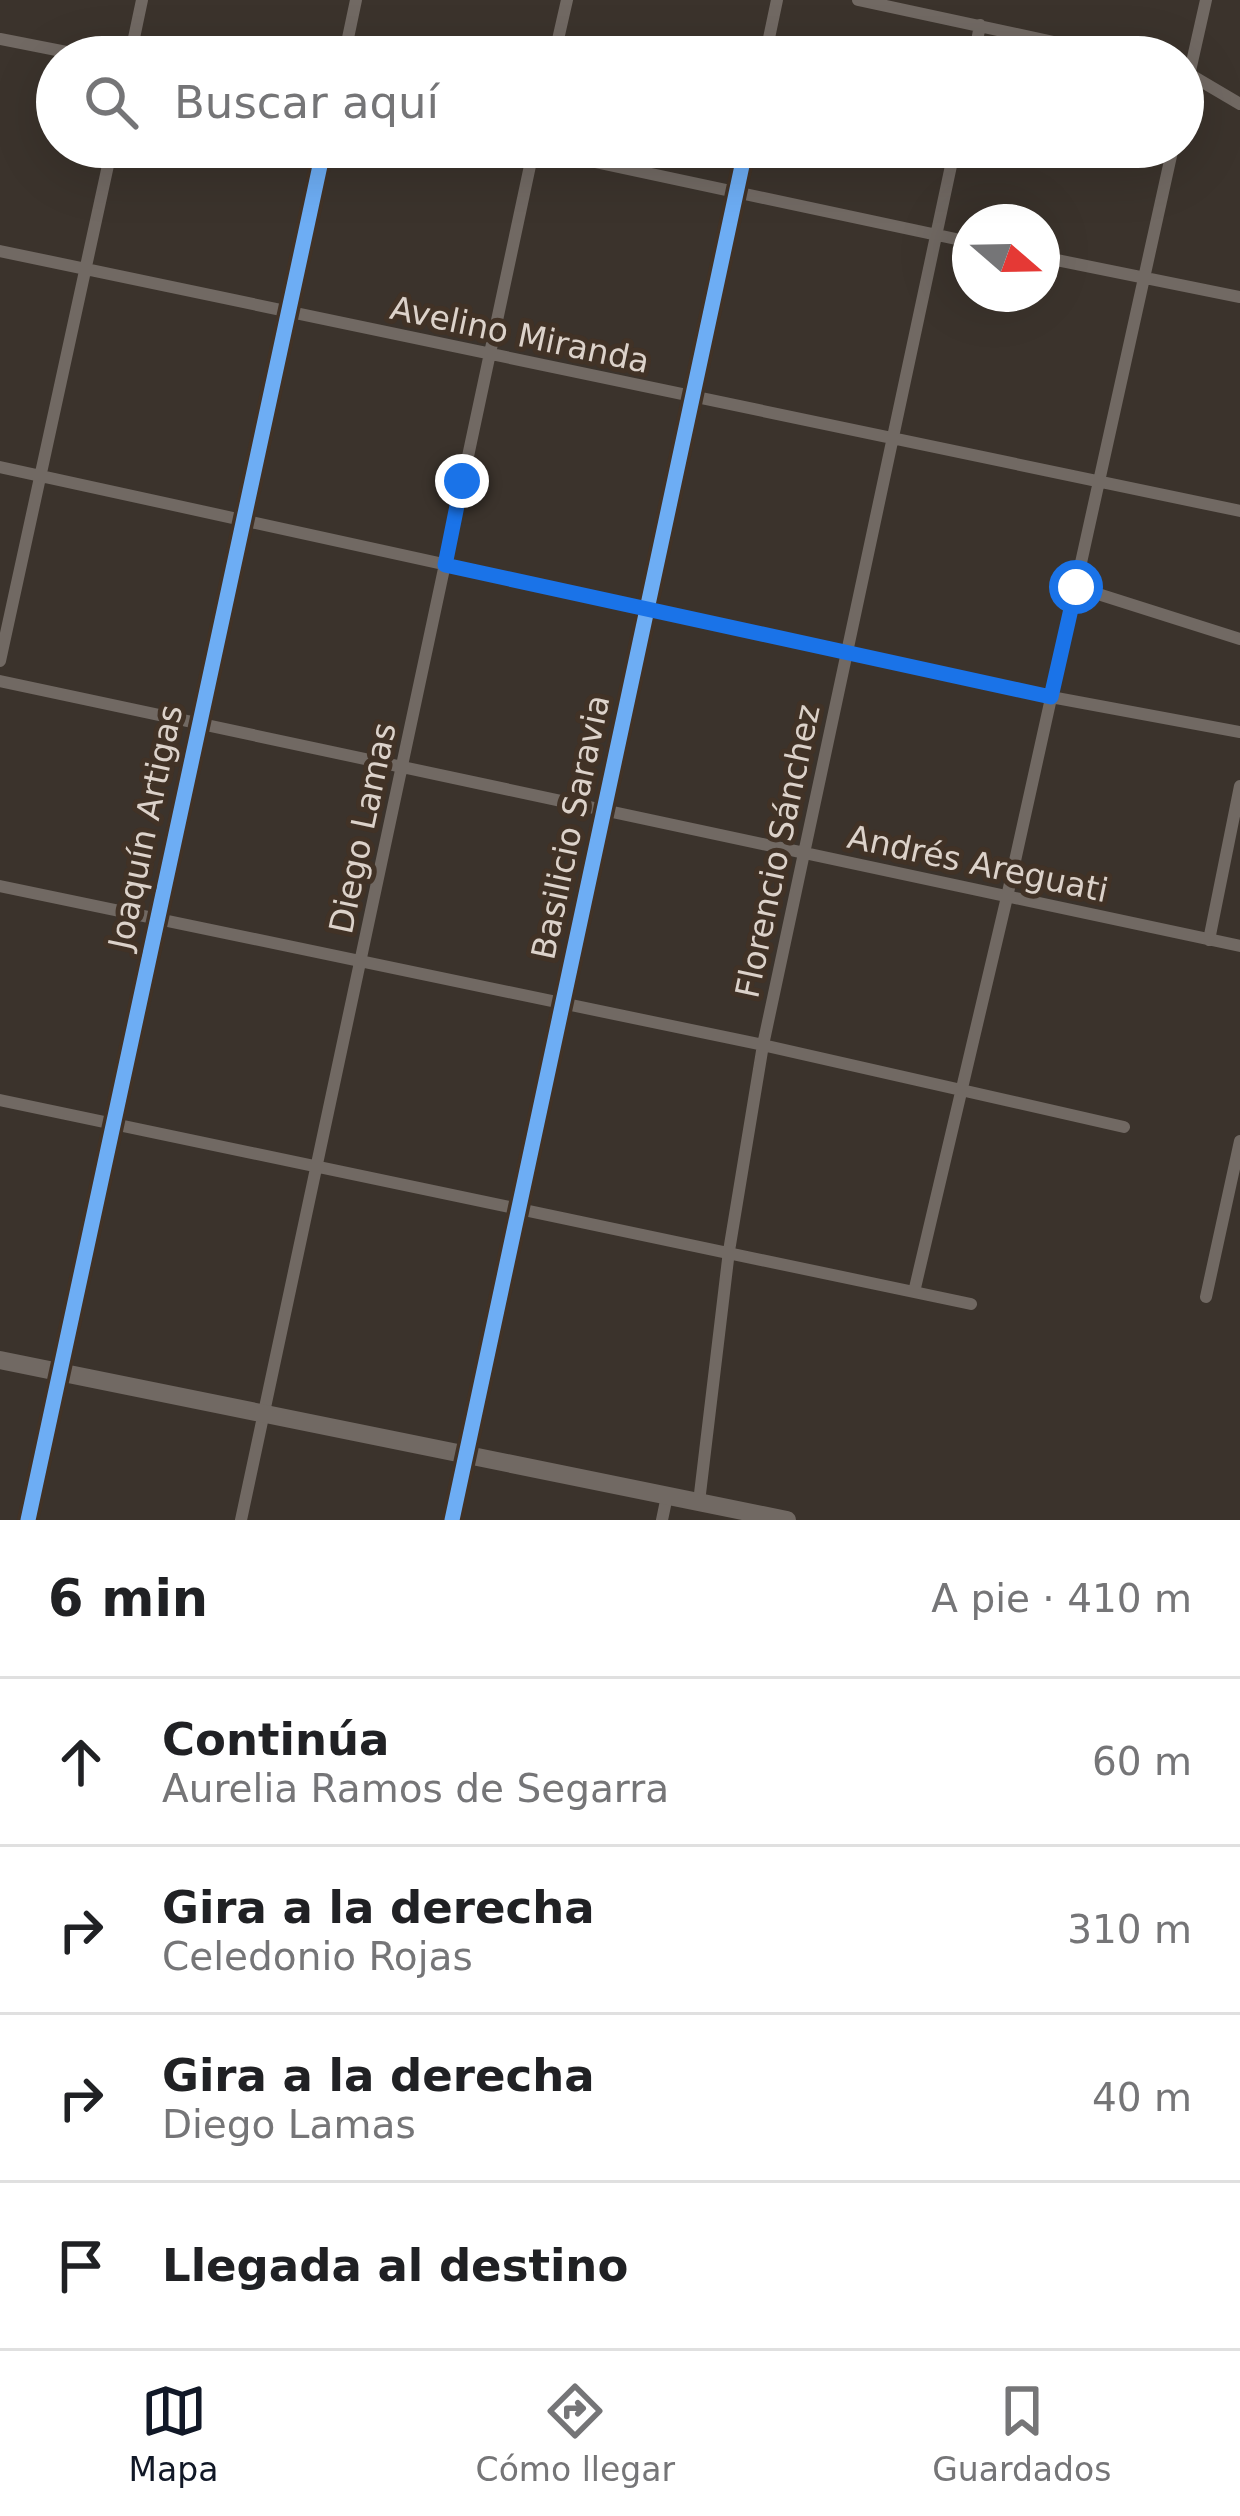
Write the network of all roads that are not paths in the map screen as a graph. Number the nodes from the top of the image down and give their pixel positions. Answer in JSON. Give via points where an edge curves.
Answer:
{"nodes":[{"id":1,"x":142,"y":0,"type":"edge"},
{"id":2,"x":356,"y":0,"type":"edge"},
{"id":3,"x":567,"y":0,"type":"edge"},
{"id":4,"x":778,"y":0,"type":"edge"},
{"id":5,"x":858,"y":0,"type":"edge"},
{"id":6,"x":1206,"y":0,"type":"edge"},
{"id":7,"x":980,"y":26,"type":"junction"},
{"id":8,"x":134,"y":36,"type":"edge"},
{"id":9,"x":348,"y":36,"type":"edge"},
{"id":10,"x":559,"y":36,"type":"edge"},
{"id":11,"x":770,"y":36,"type":"edge"},
{"id":12,"x":978,"y":36,"type":"edge"},
{"id":13,"x":1026,"y":36,"type":"edge"},
{"id":14,"x":1196,"y":36,"type":"edge"},
{"id":15,"x":0,"y":39,"type":"edge"},
{"id":16,"x":36,"y":46,"type":"edge"},
{"id":17,"x":1204,"y":82,"type":"edge"},
{"id":18,"x":1240,"y":104,"type":"edge"},
{"id":19,"x":108,"y":168,"type":"edge"},
{"id":20,"x":319,"y":168,"type":"edge"},
{"id":21,"x":527,"y":168,"type":"edge"},
{"id":22,"x":624,"y":168,"type":"edge"},
{"id":23,"x":741,"y":168,"type":"edge"},
{"id":24,"x":952,"y":168,"type":"edge"},
{"id":25,"x":1169,"y":168,"type":"edge"},
{"id":26,"x":736,"y":192,"type":"junction"},
{"id":27,"x":938,"y":235,"type":"junction"},
{"id":28,"x":952,"y":238,"type":"edge"},
{"id":29,"x":0,"y":251,"type":"edge"},
{"id":30,"x":1060,"y":261,"type":"edge"},
{"id":31,"x":88,"y":268,"type":"junction"},
{"id":32,"x":1145,"y":279,"type":"junction"},
{"id":33,"x":1240,"y":297,"type":"edge"},
{"id":34,"x":287,"y":310,"type":"junction"},
{"id":35,"x":488,"y":355,"type":"junction"},
{"id":36,"x":692,"y":399,"type":"junction"},
{"id":37,"x":893,"y":439,"type":"junction"},
{"id":38,"x":0,"y":467,"type":"edge"},
{"id":39,"x":40,"y":475,"type":"junction"},
{"id":40,"x":1099,"y":482,"type":"junction"},
{"id":41,"x":1240,"y":511,"type":"edge"},
{"id":42,"x":243,"y":521,"type":"junction"},
{"id":43,"x":445,"y":565,"type":"junction"},
{"id":44,"x":1076,"y":587,"type":"junction"},
{"id":45,"x":647,"y":608,"type":"junction"},
{"id":46,"x":1240,"y":640,"type":"edge"},
{"id":47,"x":847,"y":651,"type":"junction"},
{"id":48,"x":0,"y":662,"type":"edge"},
{"id":49,"x":0,"y":682,"type":"edge"},
{"id":50,"x":1051,"y":697,"type":"junction"},
{"id":51,"x":198,"y":724,"type":"junction"},
{"id":52,"x":1240,"y":732,"type":"edge"},
{"id":53,"x":403,"y":768,"type":"junction"},
{"id":54,"x":1240,"y":786,"type":"edge"},
{"id":55,"x":604,"y":811,"type":"junction"},
{"id":56,"x":804,"y":853,"type":"junction"},
{"id":57,"x":0,"y":886,"type":"edge"},
{"id":58,"x":1007,"y":897,"type":"junction"},
{"id":59,"x":156,"y":919,"type":"junction"},
{"id":60,"x":1209,"y":940,"type":"junction"},
{"id":61,"x":1240,"y":946,"type":"edge"},
{"id":62,"x":360,"y":962,"type":"junction"},
{"id":63,"x":562,"y":1004,"type":"junction"},
{"id":64,"x":764,"y":1046,"type":"junction"},
{"id":65,"x":962,"y":1090,"type":"junction"},
{"id":66,"x":0,"y":1100,"type":"edge"},
{"id":67,"x":112,"y":1122,"type":"junction"},
{"id":68,"x":1124,"y":1127,"type":"dead end"},
{"id":69,"x":1239,"y":1149,"type":"edge"},
{"id":70,"x":317,"y":1165,"type":"junction"},
{"id":71,"x":519,"y":1208,"type":"junction"},
{"id":72,"x":729,"y":1252,"type":"junction"},
{"id":73,"x":914,"y":1292,"type":"junction"},
{"id":74,"x":1206,"y":1298,"type":"dead end"},
{"id":75,"x":971,"y":1304,"type":"dead end"},
{"id":76,"x":0,"y":1360,"type":"edge"},
{"id":77,"x":61,"y":1372,"type":"junction"},
{"id":78,"x":264,"y":1413,"type":"junction"},
{"id":79,"x":466,"y":1454,"type":"junction"},
{"id":80,"x":667,"y":1496,"type":"junction"},
{"id":81,"x":699,"y":1502,"type":"junction"},
{"id":82,"x":28,"y":1520,"type":"edge"},
{"id":83,"x":241,"y":1520,"type":"edge"},
{"id":84,"x":452,"y":1520,"type":"edge"},
{"id":85,"x":662,"y":1520,"type":"edge"},
{"id":86,"x":788,"y":1520,"type":"edge"}],
"edges":[{"from":1,"to":8,"type":"street"},
{"from":2,"to":9,"type":"street"},
{"from":3,"to":10,"type":"street"},
{"from":4,"to":11,"type":"street"},
{"from":5,"to":7,"type":"street"},
{"from":6,"to":14,"type":"street"},
{"from":7,"to":12,"type":"street"},
{"from":7,"to":13,"type":"street"},
{"from":15,"to":16,"type":"street"},
{"from":17,"to":18,"type":"street"},
{"from":19,"to":31,"type":"street"},
{"from":20,"to":34,"type":"street","name":"Joaquín Artigas"},
{"from":21,"to":35,"type":"street","name":"Diego Lamas"},
{"from":22,"to":26,"type":"street"},
{"from":23,"to":26,"type":"street","name":"Basilicio Saravia"},
{"from":24,"to":27,"type":"street","name":"Florencio Sánchez"},
{"from":25,"to":32,"type":"street"},
{"from":26,"to":27,"type":"street"},
{"from":26,"to":36,"type":"street","name":"Basilicio Saravia"},
{"from":27,"to":28,"type":"street"},
{"from":27,"to":37,"type":"street","name":"Florencio Sánchez"},
{"from":29,"to":31,"type":"street","name":"Avelino Miranda"},
{"from":30,"to":32,"type":"street"},
{"from":31,"to":34,"type":"street","name":"Avelino Miranda"},
{"from":31,"to":39,"type":"street"},
{"from":32,"to":33,"type":"street"},
{"from":32,"to":40,"type":"street"},
{"from":34,"to":35,"type":"street","name":"Avelino Miranda"},
{"from":34,"to":42,"type":"street","name":"Joaquín Artigas"},
{"from":35,"to":36,"type":"street","name":"Avelino Miranda"},
{"from":35,"to":43,"type":"street","name":"Diego Lamas"},
{"from":36,"to":37,"type":"street","name":"Avelino Miranda"},
{"from":36,"to":45,"type":"street","name":"Basilicio Saravia"},
{"from":37,"to":40,"type":"street","name":"Avelino Miranda"},
{"from":37,"to":47,"type":"street","name":"Florencio Sánchez"},
{"from":38,"to":39,"type":"street"},
{"from":39,"to":42,"type":"street"},
{"from":39,"to":48,"type":"street"},
{"from":40,"to":41,"type":"street","name":"Avelino Miranda"},
{"from":40,"to":44,"type":"street"},
{"from":42,"to":43,"type":"street"},
{"from":42,"to":51,"type":"street","name":"Joaquín Artigas"},
{"from":43,"to":45,"type":"street"},
{"from":43,"to":53,"type":"street","name":"Diego Lamas"},
{"from":44,"to":46,"type":"street"},
{"from":44,"to":50,"type":"street"},
{"from":45,"to":47,"type":"street"},
{"from":45,"to":55,"type":"street","name":"Basilicio Saravia"},
{"from":47,"to":50,"type":"street"},
{"from":47,"to":56,"type":"street","name":"Florencio Sánchez"},
{"from":49,"to":51,"type":"street","name":"Andrés Areguati"},
{"from":50,"to":52,"type":"street"},
{"from":50,"to":58,"type":"street"},
{"from":51,"to":53,"type":"street","name":"Andrés Areguati"},
{"from":51,"to":59,"type":"street","name":"Joaquín Artigas"},
{"from":53,"to":55,"type":"street","name":"Andrés Areguati"},
{"from":53,"to":62,"type":"street","name":"Diego Lamas"},
{"from":54,"to":60,"type":"street"},
{"from":55,"to":56,"type":"street","name":"Andrés Areguati"},
{"from":55,"to":63,"type":"street","name":"Basilicio Saravia"},
{"from":56,"to":58,"type":"street","name":"Andrés Areguati"},
{"from":56,"to":64,"type":"street","name":"Florencio Sánchez"},
{"from":57,"to":59,"type":"street"},
{"from":58,"to":60,"type":"street","name":"Andrés Areguati"},
{"from":58,"to":65,"type":"street"},
{"from":59,"to":62,"type":"street"},
{"from":59,"to":67,"type":"street","name":"Joaquín Artigas"},
{"from":60,"to":61,"type":"street","name":"Andrés Areguati"},
{"from":62,"to":63,"type":"street"},
{"from":62,"to":70,"type":"street","name":"Diego Lamas"},
{"from":63,"to":64,"type":"street"},
{"from":63,"to":71,"type":"street","name":"Basilicio Saravia"},
{"from":64,"to":65,"type":"street"},
{"from":64,"to":72,"type":"street","name":"Florencio Sánchez"},
{"from":65,"to":68,"type":"street"},
{"from":65,"to":73,"type":"street"},
{"from":66,"to":67,"type":"street"},
{"from":67,"to":70,"type":"street"},
{"from":67,"to":77,"type":"street","name":"Joaquín Artigas"},
{"from":69,"to":74,"type":"street"},
{"from":70,"to":71,"type":"street"},
{"from":70,"to":78,"type":"street","name":"Diego Lamas"},
{"from":71,"to":72,"type":"street"},
{"from":71,"to":79,"type":"street","name":"Basilicio Saravia"},
{"from":72,"to":73,"type":"street"},
{"from":72,"to":81,"type":"street","name":"Florencio Sánchez"},
{"from":73,"to":75,"type":"street"},
{"from":76,"to":77,"type":"street"},
{"from":77,"to":78,"type":"street"},
{"from":77,"to":82,"type":"street","name":"Joaquín Artigas"},
{"from":78,"to":79,"type":"street"},
{"from":78,"to":83,"type":"street","name":"Diego Lamas"},
{"from":79,"to":80,"type":"street"},
{"from":79,"to":84,"type":"street","name":"Basilicio Saravia"},
{"from":80,"to":81,"type":"street"},
{"from":80,"to":85,"type":"street"},
{"from":81,"to":86,"type":"street"}]}
